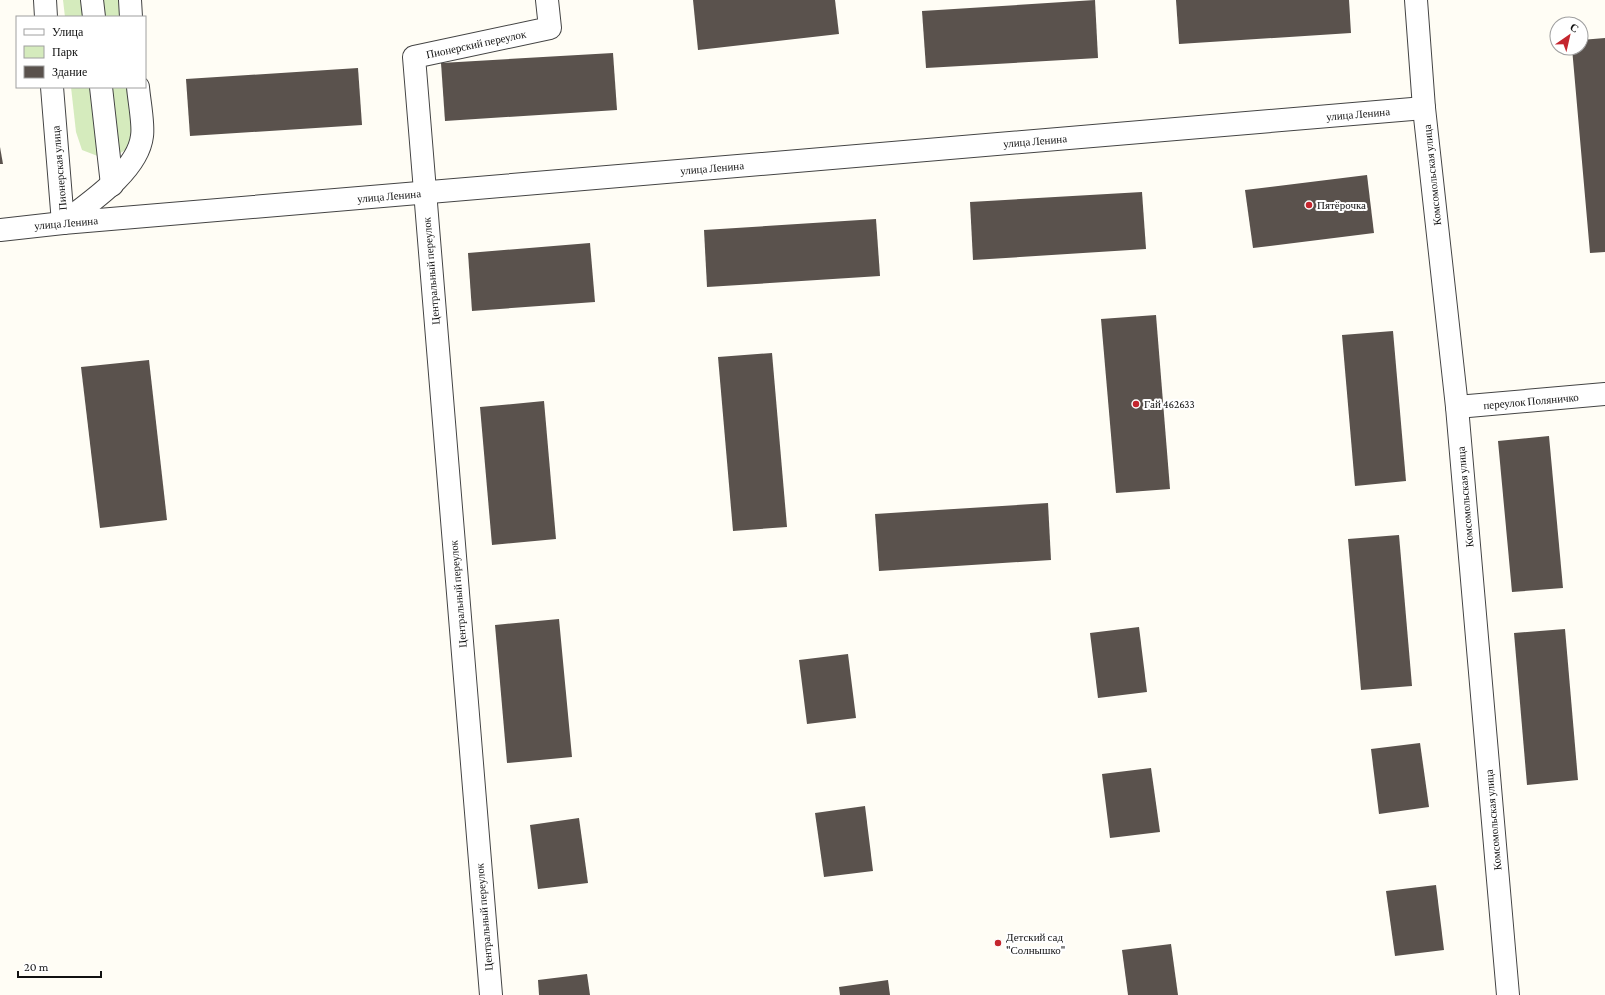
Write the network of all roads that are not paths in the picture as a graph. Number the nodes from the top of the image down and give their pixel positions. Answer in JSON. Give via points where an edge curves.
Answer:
{"nodes":[{"id":1,"x":44,"y":0,"type":"edge"},
{"id":2,"x":92,"y":0,"type":"edge"},
{"id":3,"x":130,"y":0,"type":"edge"},
{"id":4,"x":547,"y":0,"type":"edge"},
{"id":5,"x":1416,"y":0,"type":"edge"},
{"id":6,"x":46,"y":16,"type":"edge"},
{"id":7,"x":94,"y":16,"type":"edge"},
{"id":8,"x":131,"y":16,"type":"edge"},
{"id":9,"x":52,"y":88,"type":"edge"},
{"id":10,"x":101,"y":88,"type":"edge"},
{"id":11,"x":138,"y":88,"type":"edge"},
{"id":12,"x":1424,"y":108,"type":"junction"},
{"id":13,"x":112,"y":185,"type":"junction"},
{"id":14,"x":425,"y":193,"type":"junction"},
{"id":15,"x":63,"y":223,"type":"junction"},
{"id":16,"x":0,"y":230,"type":"edge"},
{"id":17,"x":1605,"y":394,"type":"edge"},
{"id":18,"x":1457,"y":407,"type":"junction"},
{"id":19,"x":490,"y":995,"type":"edge"},
{"id":20,"x":1508,"y":995,"type":"edge"}],
"edges":[{"from":1,"to":6,"type":"street"},
{"from":2,"to":7,"type":"street"},
{"from":3,"to":8,"type":"street"},
{"from":4,"to":14,"type":"street","name":"Пионерский переулок","via":[[550,28],[414,57]]},
{"from":5,"to":12,"type":"street","name":"Комсомольская улица"},
{"from":9,"to":15,"type":"street","name":"Пионерская улица"},
{"from":10,"to":13,"type":"street"},
{"from":11,"to":13,"type":"street","name":"Пионерская улица","via":[[142,136],[138,151]]},
{"from":12,"to":14,"type":"street","name":"улица Ленина"},
{"from":12,"to":18,"type":"street","name":"Комсомольская улица"},
{"from":13,"to":15,"type":"street","name":"Пионерская улица"},
{"from":14,"to":15,"type":"street","name":"улица Ленина"},
{"from":14,"to":19,"type":"street","name":"Центральный переулок"},
{"from":15,"to":16,"type":"street","name":"улица Ленина"},
{"from":17,"to":18,"type":"street","name":"переулок Поляничко"},
{"from":18,"to":20,"type":"street","name":"Комсомольская улица"}]}
